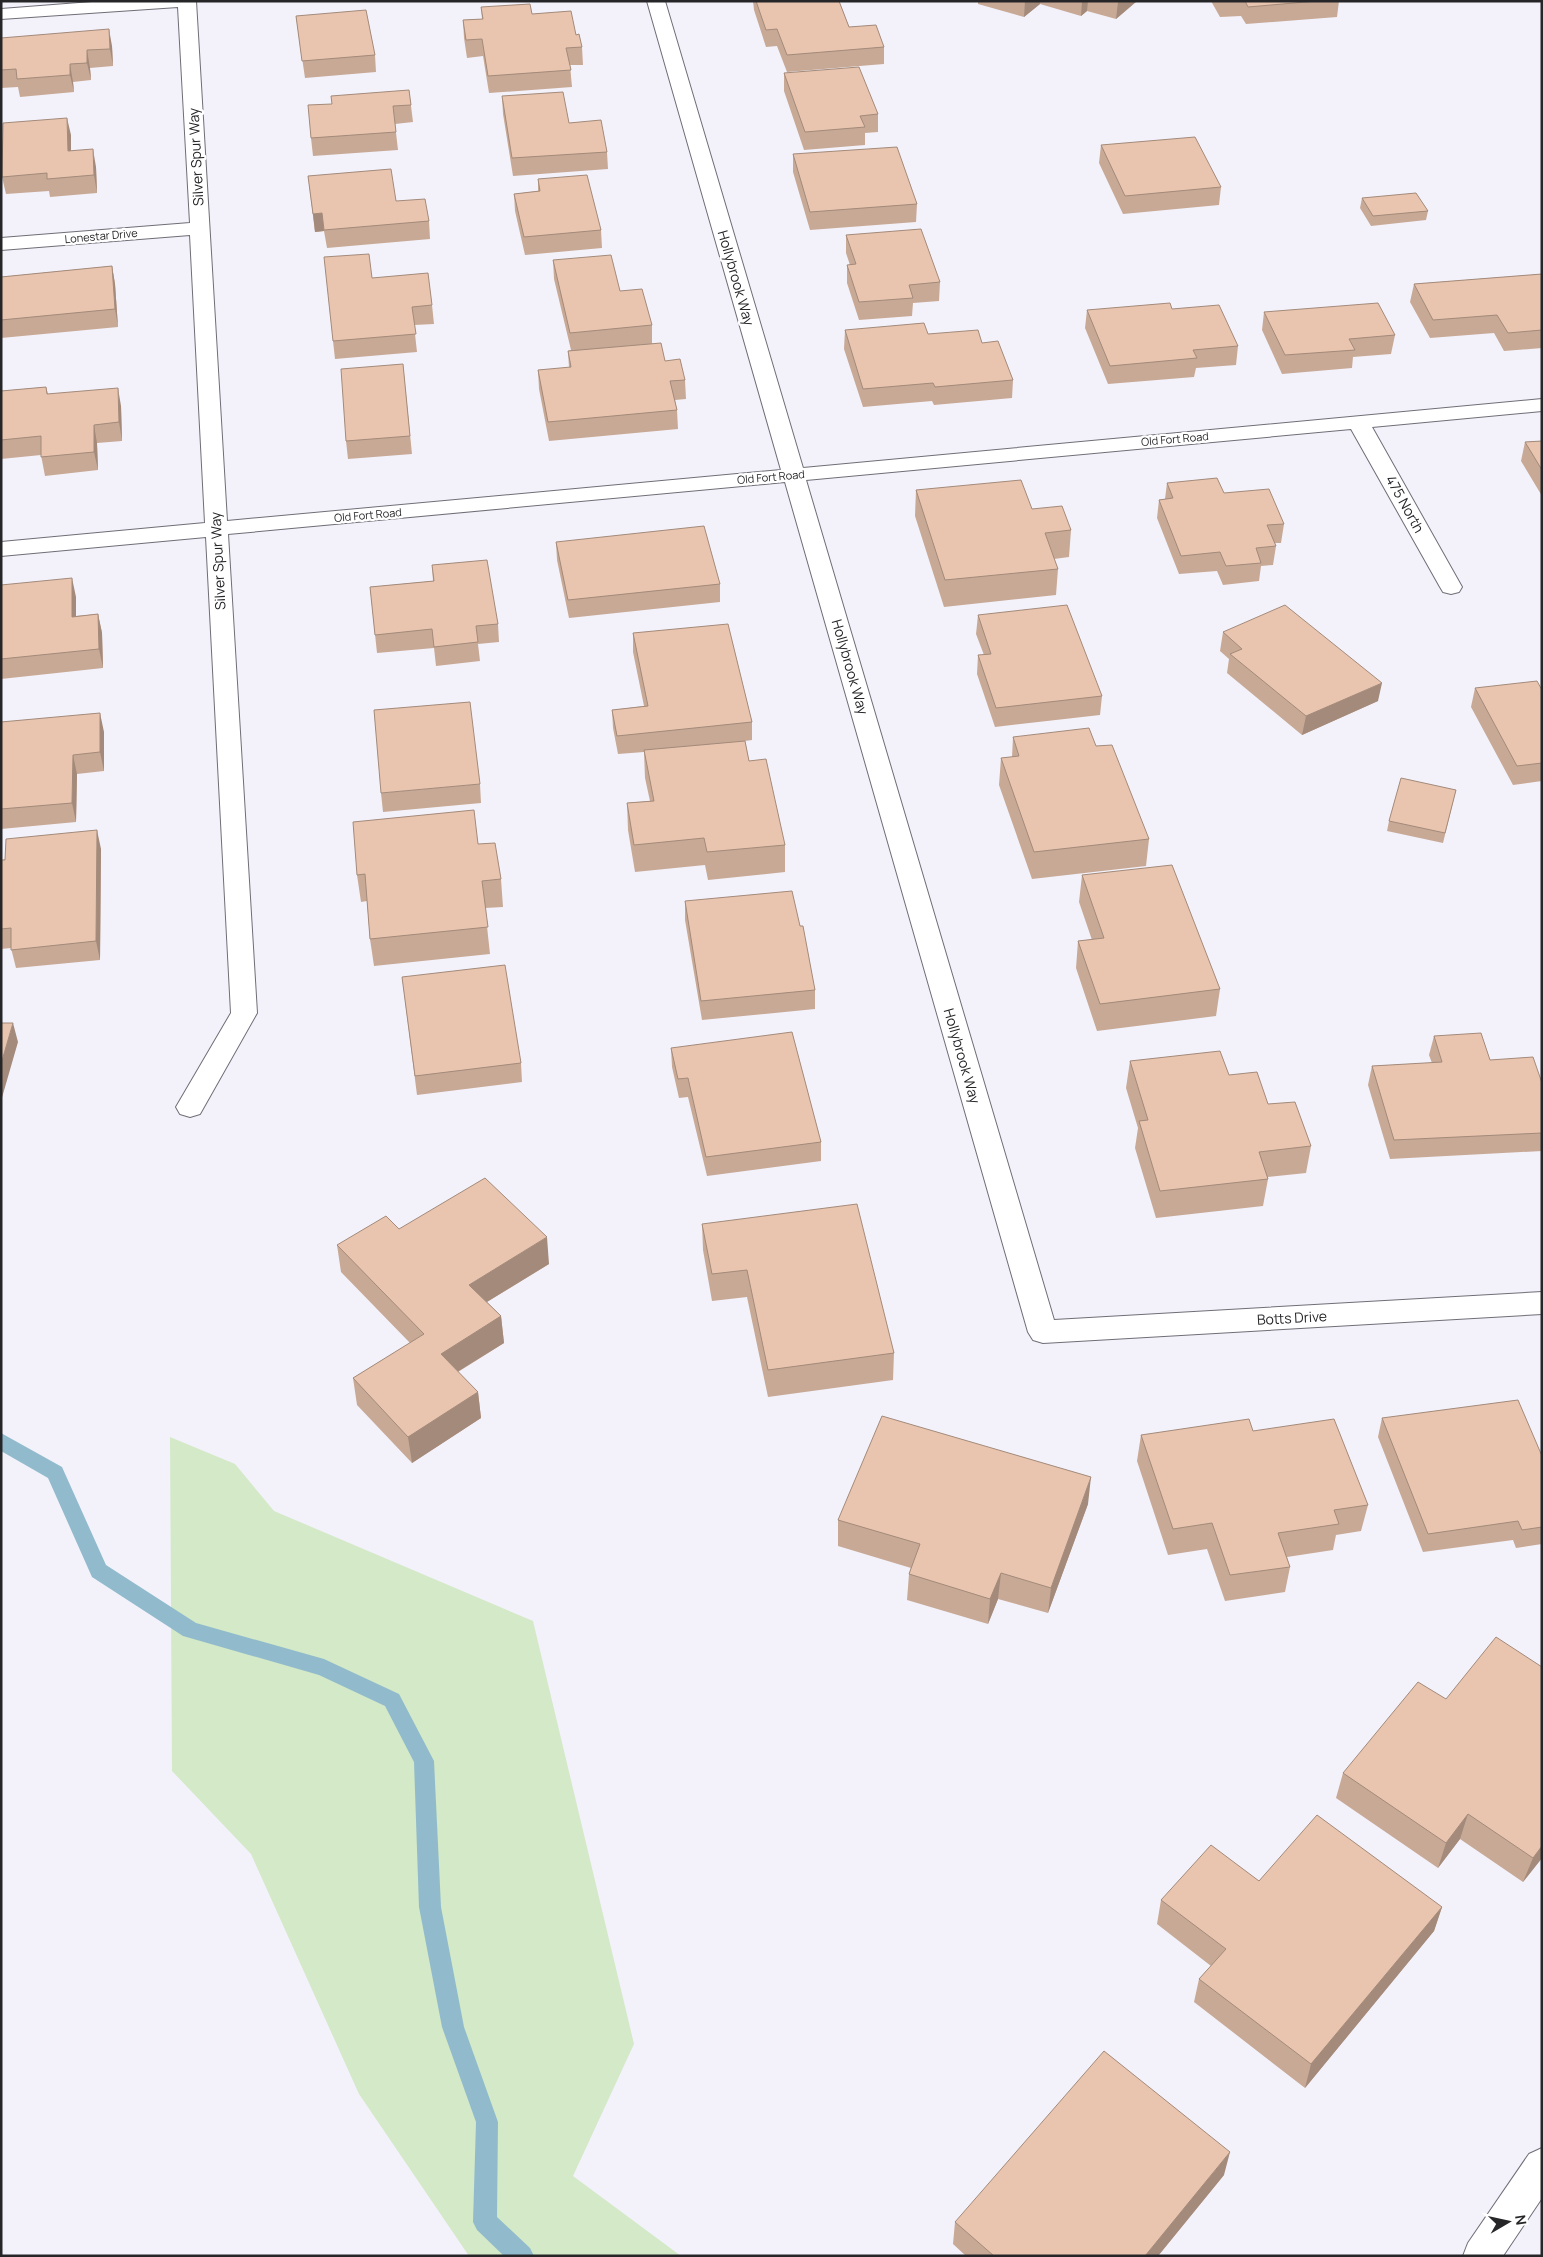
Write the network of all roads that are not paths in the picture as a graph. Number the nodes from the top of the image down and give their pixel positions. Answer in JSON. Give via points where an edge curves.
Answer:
{"nodes":[{"id":1,"x":186,"y":1,"type":"edge"},
{"id":2,"x":656,"y":1,"type":"edge"},
{"id":3,"x":1,"y":14,"type":"edge"},
{"id":4,"x":200,"y":228,"type":"junction"},
{"id":5,"x":1,"y":244,"type":"edge"},
{"id":6,"x":1542,"y":405,"type":"edge"},
{"id":7,"x":1358,"y":422,"type":"junction"},
{"id":8,"x":794,"y":475,"type":"junction"},
{"id":9,"x":216,"y":529,"type":"junction"},
{"id":10,"x":1,"y":549,"type":"edge"},
{"id":11,"x":1451,"y":587,"type":"dead end"},
{"id":12,"x":190,"y":1106,"type":"dead end"},
{"id":13,"x":1542,"y":1303,"type":"edge"},
{"id":14,"x":1042,"y":1332,"type":"joint"},
{"id":15,"x":1542,"y":2166,"type":"edge"},
{"id":16,"x":1481,"y":2256,"type":"edge"}],
"edges":[{"from":1,"to":3,"type":"street"},
{"from":1,"to":4,"type":"street","name":"Silver Spur Way"},
{"from":2,"to":8,"type":"street","name":"Hollybrook Way"},
{"from":4,"to":5,"type":"street","name":"Lonestar Drive"},
{"from":4,"to":9,"type":"street","name":"Silver Spur Way"},
{"from":6,"to":7,"type":"street","name":"Old Fort Road"},
{"from":7,"to":8,"type":"street","name":"Old Fort Road"},
{"from":7,"to":11,"type":"street","name":"475 North"},
{"from":8,"to":9,"type":"street","name":"Old Fort Road"},
{"from":8,"to":14,"type":"street","name":"Hollybrook Way"},
{"from":9,"to":10,"type":"street","name":"Old Fort Road"},
{"from":9,"to":12,"type":"street","name":"Silver Spur Way","via":[[244,1013]]},
{"from":13,"to":14,"type":"street","name":"Botts Drive"},
{"from":15,"to":16,"type":"street"}]}
